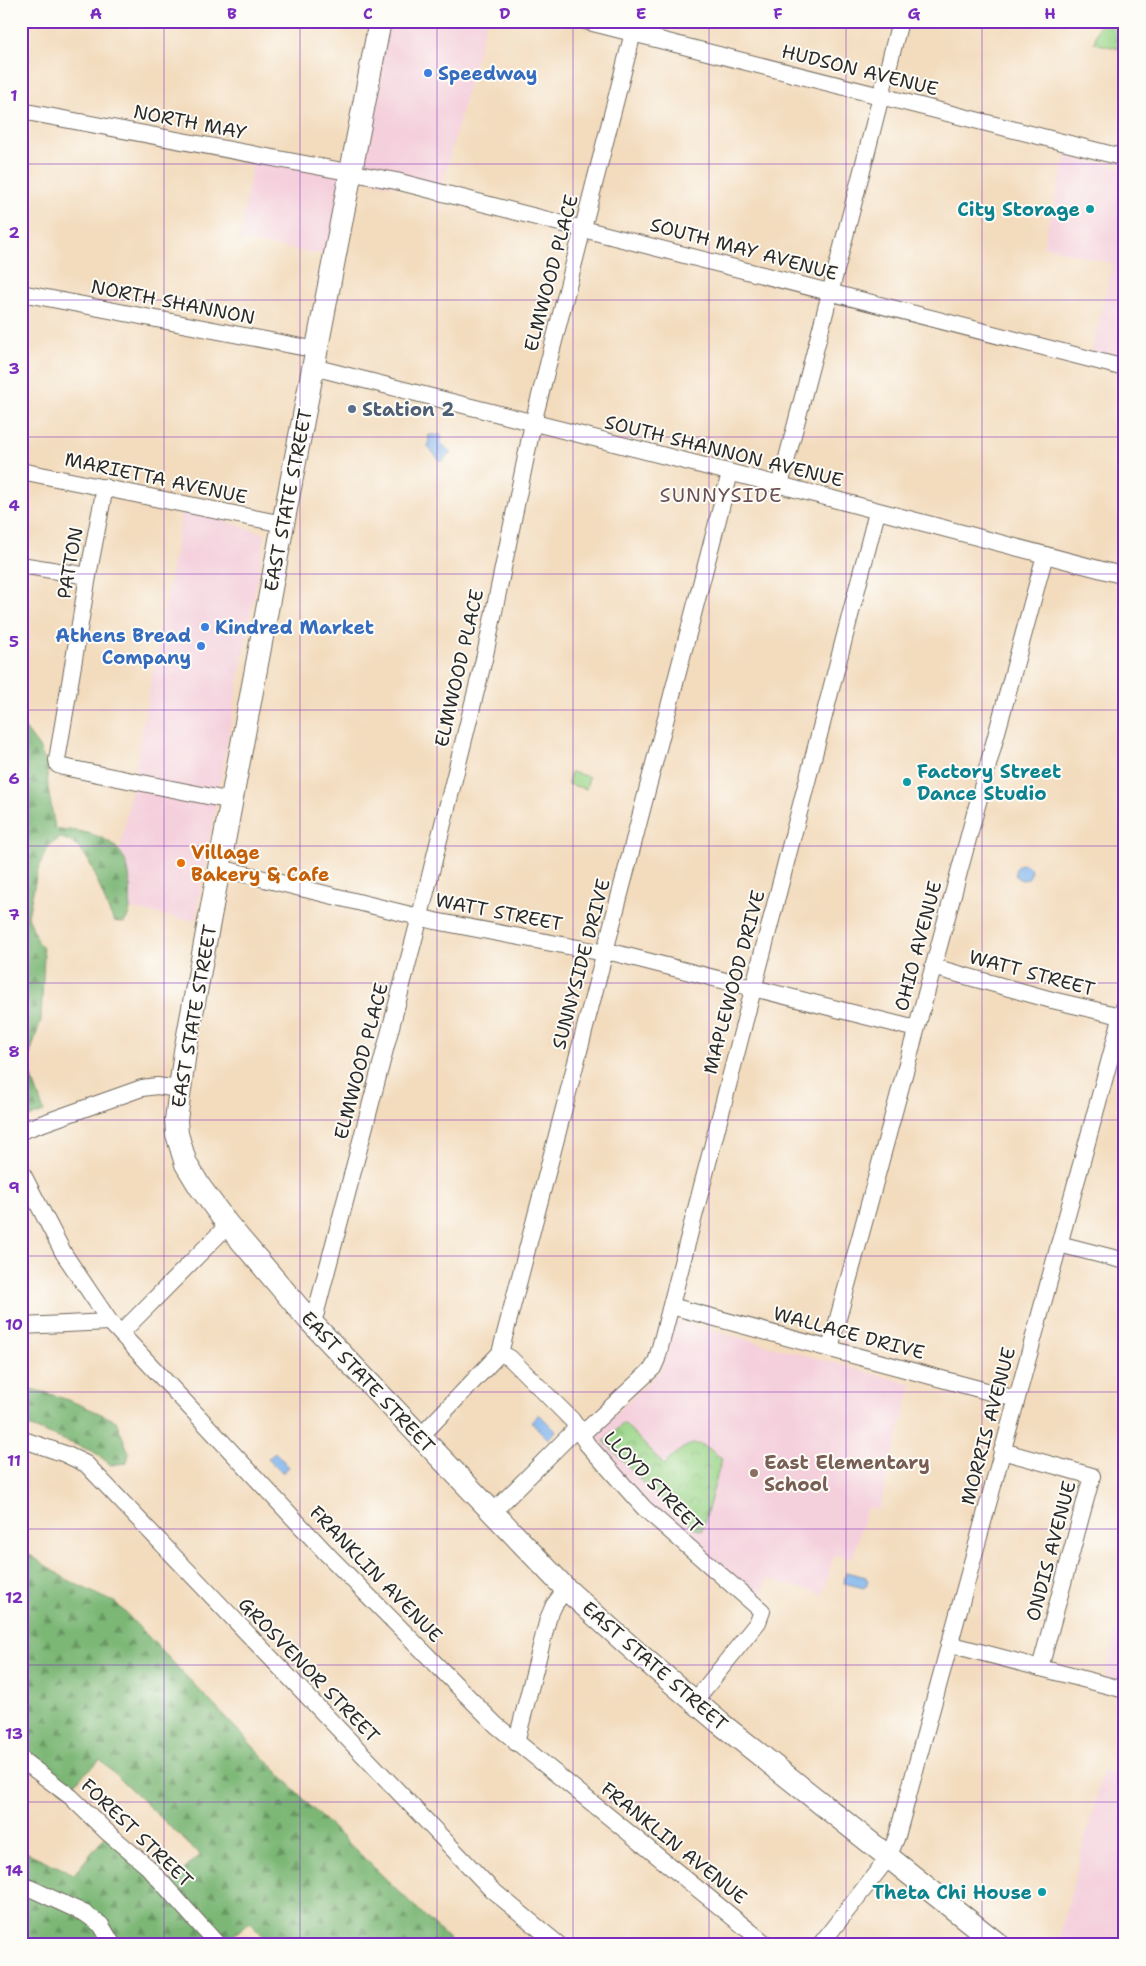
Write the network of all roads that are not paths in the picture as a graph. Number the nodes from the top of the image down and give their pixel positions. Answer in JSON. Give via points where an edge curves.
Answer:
{"nodes":[{"id":1,"x":380,"y":21,"type":"edge"},
{"id":2,"x":585,"y":21,"type":"edge"},
{"id":3,"x":900,"y":21,"type":"edge"},
{"id":4,"x":635,"y":27,"type":"edge"},
{"id":5,"x":881,"y":96,"type":"junction"},
{"id":6,"x":21,"y":111,"type":"edge"},
{"id":7,"x":1125,"y":158,"type":"edge"},
{"id":8,"x":352,"y":172,"type":"junction"},
{"id":9,"x":584,"y":228,"type":"junction"},
{"id":10,"x":21,"y":293,"type":"edge"},
{"id":11,"x":830,"y":293,"type":"junction"},
{"id":12,"x":315,"y":358,"type":"junction"},
{"id":13,"x":1125,"y":368,"type":"edge"},
{"id":14,"x":533,"y":423,"type":"junction"},
{"id":15,"x":21,"y":471,"type":"edge"},
{"id":16,"x":730,"y":473,"type":"junction"},
{"id":17,"x":780,"y":485,"type":"junction"},
{"id":18,"x":105,"y":487,"type":"junction"},
{"id":19,"x":877,"y":512,"type":"junction"},
{"id":20,"x":284,"y":524,"type":"junction"},
{"id":21,"x":1045,"y":555,"type":"junction"},
{"id":22,"x":21,"y":565,"type":"edge"},
{"id":23,"x":88,"y":576,"type":"junction"},
{"id":24,"x":1125,"y":576,"type":"edge"},
{"id":25,"x":232,"y":801,"type":"junction"},
{"id":26,"x":220,"y":868,"type":"junction"},
{"id":27,"x":420,"y":917,"type":"junction"},
{"id":28,"x":605,"y":952,"type":"junction"},
{"id":29,"x":933,"y":967,"type":"junction"},
{"id":30,"x":753,"y":988,"type":"junction"},
{"id":31,"x":1124,"y":1012,"type":"edge"},
{"id":32,"x":916,"y":1029,"type":"junction"},
{"id":33,"x":179,"y":1089,"type":"junction"},
{"id":34,"x":21,"y":1130,"type":"edge"},
{"id":35,"x":21,"y":1170,"type":"edge"},
{"id":36,"x":228,"y":1225,"type":"junction"},
{"id":37,"x":1059,"y":1244,"type":"junction"},
{"id":38,"x":1125,"y":1261,"type":"edge"},
{"id":39,"x":671,"y":1306,"type":"junction"},
{"id":40,"x":309,"y":1320,"type":"junction"},
{"id":41,"x":21,"y":1326,"type":"edge"},
{"id":42,"x":116,"y":1328,"type":"junction"},
{"id":43,"x":830,"y":1348,"type":"junction"},
{"id":44,"x":500,"y":1353,"type":"junction"},
{"id":45,"x":1016,"y":1399,"type":"junction"},
{"id":46,"x":580,"y":1431,"type":"junction"},
{"id":47,"x":420,"y":1437,"type":"junction"},
{"id":48,"x":21,"y":1438,"type":"edge"},
{"id":49,"x":1002,"y":1451,"type":"junction"},
{"id":50,"x":493,"y":1512,"type":"junction"},
{"id":51,"x":566,"y":1589,"type":"junction"},
{"id":52,"x":949,"y":1644,"type":"junction"},
{"id":53,"x":1040,"y":1668,"type":"junction"},
{"id":54,"x":1125,"y":1690,"type":"edge"},
{"id":55,"x":694,"y":1702,"type":"junction"},
{"id":56,"x":516,"y":1743,"type":"junction"},
{"id":57,"x":21,"y":1759,"type":"edge"},
{"id":58,"x":888,"y":1858,"type":"junction"},
{"id":59,"x":21,"y":1884,"type":"edge"},
{"id":60,"x":113,"y":1945,"type":"edge"},
{"id":61,"x":218,"y":1945,"type":"edge"},
{"id":62,"x":559,"y":1945,"type":"edge"},
{"id":63,"x":767,"y":1945,"type":"edge"},
{"id":64,"x":820,"y":1945,"type":"edge"},
{"id":65,"x":999,"y":1945,"type":"edge"}],
"edges":[{"from":1,"to":8,"type":"main road","name":"EAST STATE STREET"},
{"from":2,"to":4,"type":"street","name":"HUDSON AVENUE"},
{"from":3,"to":5,"type":"street"},
{"from":4,"to":5,"type":"street","name":"HUDSON AVENUE"},
{"from":4,"to":9,"type":"street","name":"ELMWOOD PLACE"},
{"from":5,"to":7,"type":"street","name":"HUDSON AVENUE"},
{"from":5,"to":11,"type":"street"},
{"from":6,"to":8,"type":"street","name":"NORTH MAY"},
{"from":8,"to":9,"type":"street","name":"SOUTH MAY AVENUE"},
{"from":8,"to":12,"type":"main road","name":"EAST STATE STREET"},
{"from":9,"to":11,"type":"street","name":"SOUTH MAY AVENUE"},
{"from":9,"to":14,"type":"street","name":"ELMWOOD PLACE"},
{"from":10,"to":12,"type":"street","name":"NORTH SHANNON"},
{"from":11,"to":13,"type":"street","name":"SOUTH MAY AVENUE"},
{"from":11,"to":17,"type":"street"},
{"from":12,"to":14,"type":"street","name":"SOUTH SHANNON AVENUE"},
{"from":12,"to":20,"type":"main road","name":"EAST STATE STREET"},
{"from":14,"to":16,"type":"street","name":"SOUTH SHANNON AVENUE"},
{"from":14,"to":27,"type":"street","name":"ELMWOOD PLACE","via":[[485,654]]},
{"from":15,"to":18,"type":"street","name":"MARIETTA AVENUE"},
{"from":16,"to":17,"type":"street","name":"SOUTH SHANNON AVENUE"},
{"from":16,"to":28,"type":"street","name":"SUNNYSIDE DRIVE"},
{"from":17,"to":19,"type":"street","name":"SOUTH SHANNON AVENUE"},
{"from":18,"to":20,"type":"street","name":"MARIETTA AVENUE"},
{"from":18,"to":23,"type":"street","name":"PATTON"},
{"from":19,"to":21,"type":"street","name":"SOUTH SHANNON AVENUE"},
{"from":19,"to":30,"type":"street","name":"MAPLEWOOD DRIVE"},
{"from":20,"to":25,"type":"main road","name":"EAST STATE STREET"},
{"from":21,"to":24,"type":"street","name":"SOUTH SHANNON AVENUE"},
{"from":21,"to":29,"type":"street","name":"OHIO AVENUE"},
{"from":22,"to":23,"type":"street"},
{"from":23,"to":25,"type":"street","name":"PATTON","via":[[56,760],[58,765]]},
{"from":25,"to":26,"type":"main road","name":"EAST STATE STREET"},
{"from":26,"to":27,"type":"street","name":"WATT STREET"},
{"from":26,"to":33,"type":"main road","name":"EAST STATE STREET"},
{"from":27,"to":28,"type":"street","name":"WATT STREET"},
{"from":27,"to":40,"type":"street","name":"ELMWOOD PLACE","via":[[316,1313]]},
{"from":28,"to":30,"type":"street","name":"WATT STREET"},
{"from":28,"to":44,"type":"street","name":"SUNNYSIDE DRIVE"},
{"from":29,"to":31,"type":"street","name":"WATT STREET","via":[[1037,996]]},
{"from":29,"to":32,"type":"street","name":"OHIO AVENUE"},
{"from":30,"to":32,"type":"street","name":"WATT STREET"},
{"from":30,"to":39,"type":"street","name":"MAPLEWOOD DRIVE"},
{"from":31,"to":37,"type":"street","name":"MORRIS AVENUE"},
{"from":32,"to":43,"type":"street","name":"OHIO AVENUE"},
{"from":33,"to":34,"type":"street","via":[[142,1088]]},
{"from":33,"to":36,"type":"main road","name":"EAST STATE STREET","via":[[177,1132],[182,1155],[193,1177]]},
{"from":35,"to":42,"type":"street","name":"FRANKLIN AVENUE","via":[[64,1254]]},
{"from":36,"to":40,"type":"main road","name":"EAST STATE STREET"},
{"from":36,"to":42,"type":"street"},
{"from":37,"to":38,"type":"street"},
{"from":37,"to":45,"type":"street","name":"MORRIS AVENUE"},
{"from":39,"to":43,"type":"street","name":"WALLACE DRIVE"},
{"from":39,"to":46,"type":"street","name":"MAPLEWOOD DRIVE","via":[[653,1368]]},
{"from":40,"to":47,"type":"main road","name":"EAST STATE STREET"},
{"from":41,"to":42,"type":"street"},
{"from":42,"to":56,"type":"street","name":"FRANKLIN AVENUE","via":[[328,1555]]},
{"from":43,"to":45,"type":"street","name":"WALLACE DRIVE"},
{"from":44,"to":46,"type":"street","name":"LLOYD STREET","via":[[510,1358]]},
{"from":44,"to":47,"type":"street","name":"SUNNYSIDE DRIVE"},
{"from":45,"to":49,"type":"street","name":"MORRIS AVENUE"},
{"from":46,"to":50,"type":"street","name":"MAPLEWOOD DRIVE"},
{"from":46,"to":55,"type":"street","name":"LLOYD STREET","via":[[588,1445],[644,1508],[762,1612],[758,1622]]},
{"from":47,"to":50,"type":"main road","name":"EAST STATE STREET"},
{"from":48,"to":62,"type":"street","name":"GROSVENOR STREET","via":[[86,1464],[492,1889]]},
{"from":49,"to":52,"type":"street","name":"MORRIS AVENUE"},
{"from":49,"to":53,"type":"street","name":"ONDIS AVENUE","via":[[1092,1476]]},
{"from":50,"to":51,"type":"main road","name":"EAST STATE STREET"},
{"from":51,"to":55,"type":"main road","name":"EAST STATE STREET"},
{"from":51,"to":56,"type":"street","via":[[548,1619]]},
{"from":52,"to":53,"type":"street"},
{"from":52,"to":58,"type":"street","name":"MORRIS AVENUE","via":[[897,1836]]},
{"from":53,"to":54,"type":"street"},
{"from":55,"to":58,"type":"main road","name":"EAST STATE STREET"},
{"from":56,"to":63,"type":"street","name":"FRANKLIN AVENUE"},
{"from":57,"to":61,"type":"street","name":"FOREST STREET","via":[[72,1797],[148,1867]]},
{"from":58,"to":64,"type":"street","name":"MORRIS AVENUE"},
{"from":58,"to":65,"type":"main road","name":"EAST STATE STREET"},
{"from":59,"to":60,"type":"street","via":[[86,1914],[102,1925]]}]}
